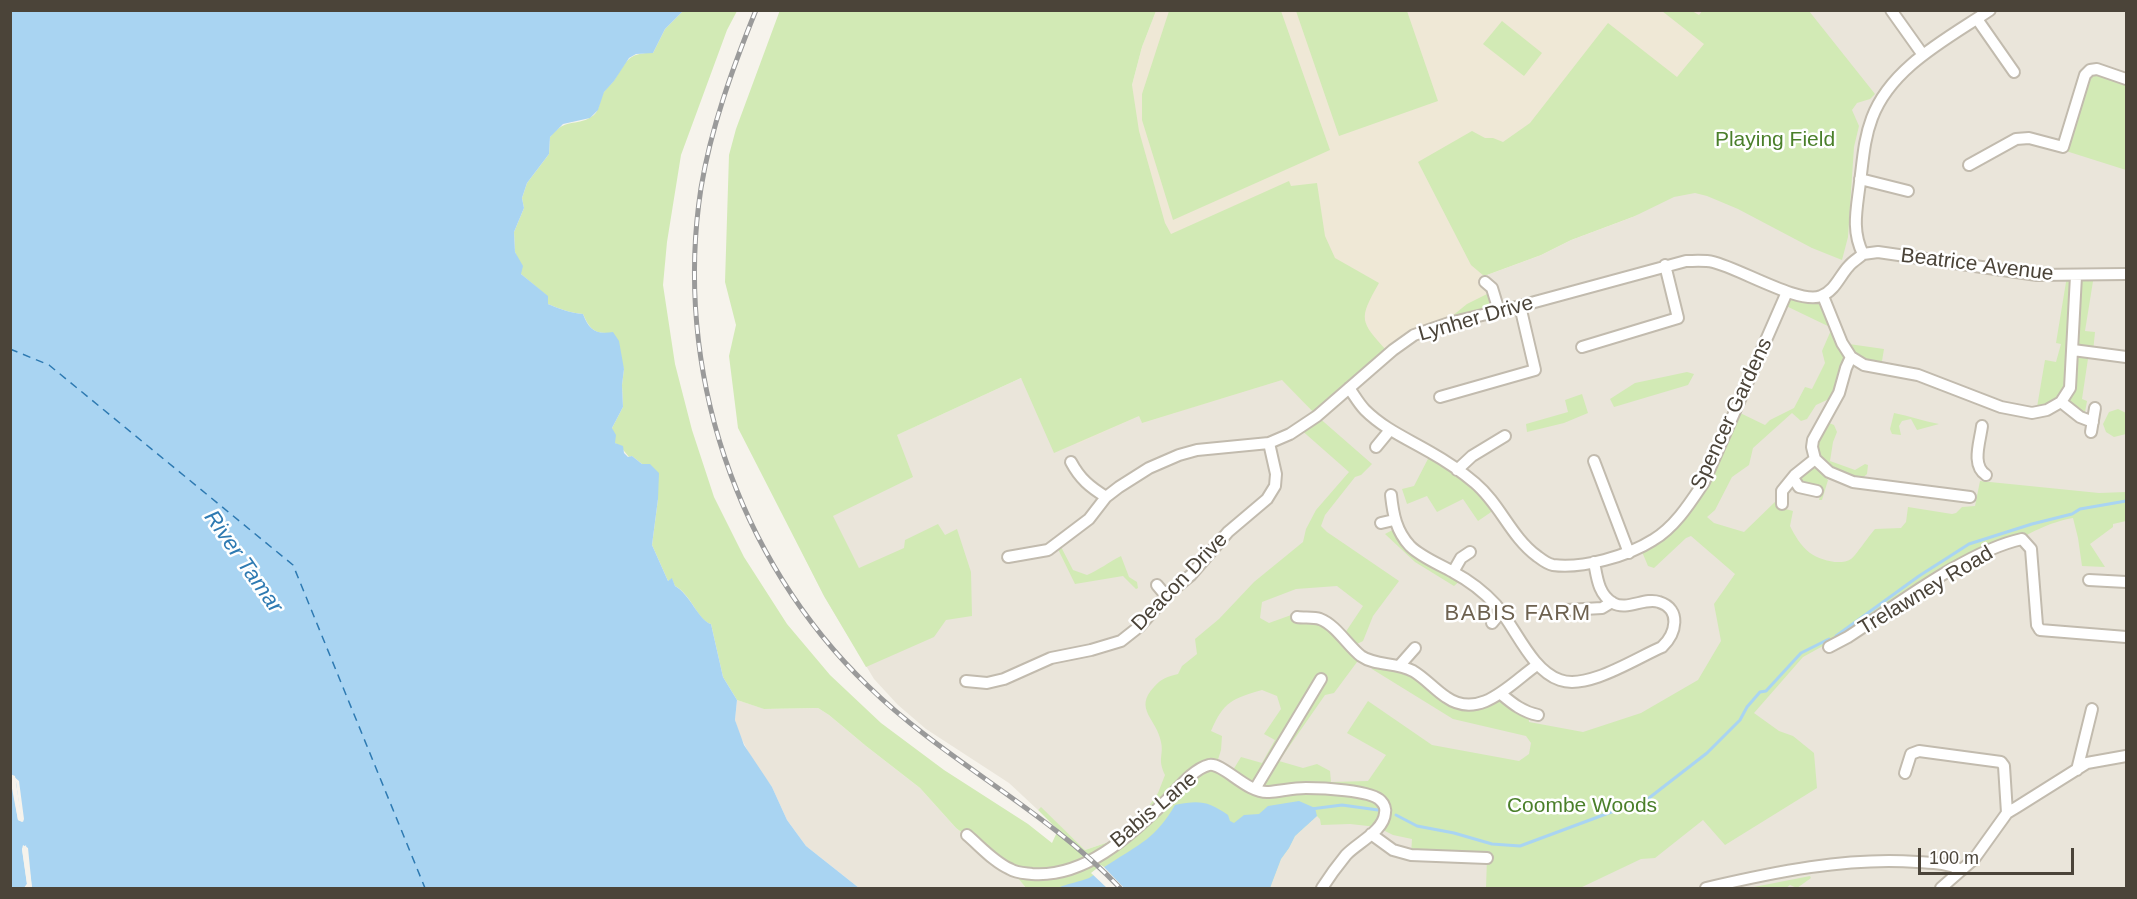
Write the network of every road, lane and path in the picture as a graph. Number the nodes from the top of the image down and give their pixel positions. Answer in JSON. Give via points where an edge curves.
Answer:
{"nodes":[{"id":1,"x":1891,"y":10,"type":"edge"},
{"id":2,"x":1990,"y":10,"type":"edge"},
{"id":3,"x":1977,"y":19,"type":"junction"},
{"id":4,"x":1923,"y":55,"type":"junction"},
{"id":5,"x":2014,"y":72,"type":"dead end"},
{"id":6,"x":2127,"y":79,"type":"edge"},
{"id":7,"x":1969,"y":165,"type":"dead end"},
{"id":8,"x":1860,"y":179,"type":"junction"},
{"id":9,"x":1908,"y":190,"type":"dead end"},
{"id":10,"x":1863,"y":254,"type":"junction"},
{"id":11,"x":1665,"y":265,"type":"junction"},
{"id":12,"x":2127,"y":274,"type":"edge"},
{"id":13,"x":2076,"y":276,"type":"junction"},
{"id":14,"x":1485,"y":282,"type":"dead end"},
{"id":15,"x":1787,"y":292,"type":"junction"},
{"id":16,"x":1823,"y":296,"type":"junction"},
{"id":17,"x":1520,"y":306,"type":"junction"},
{"id":18,"x":1499,"y":311,"type":"junction"},
{"id":19,"x":1582,"y":348,"type":"dead end"},
{"id":20,"x":2073,"y":350,"type":"junction"},
{"id":21,"x":1851,"y":357,"type":"junction"},
{"id":22,"x":2127,"y":357,"type":"edge"},
{"id":23,"x":1349,"y":388,"type":"junction"},
{"id":24,"x":1440,"y":397,"type":"dead end"},
{"id":25,"x":2061,"y":402,"type":"junction"},
{"id":26,"x":2096,"y":408,"type":"dead end"},
{"id":27,"x":1982,"y":426,"type":"dead end"},
{"id":28,"x":1390,"y":430,"type":"junction"},
{"id":29,"x":1505,"y":436,"type":"dead end"},
{"id":30,"x":1269,"y":443,"type":"junction"},
{"id":31,"x":1376,"y":447,"type":"dead end"},
{"id":32,"x":1815,"y":459,"type":"junction"},
{"id":33,"x":1594,"y":461,"type":"dead end"},
{"id":34,"x":1071,"y":462,"type":"dead end"},
{"id":35,"x":1457,"y":470,"type":"junction"},
{"id":36,"x":1986,"y":475,"type":"dead end"},
{"id":37,"x":1792,"y":478,"type":"junction"},
{"id":38,"x":1817,"y":491,"type":"dead end"},
{"id":39,"x":1391,"y":495,"type":"dead end"},
{"id":40,"x":1106,"y":497,"type":"junction"},
{"id":41,"x":1971,"y":497,"type":"dead end"},
{"id":42,"x":1782,"y":504,"type":"dead end"},
{"id":43,"x":1394,"y":520,"type":"junction"},
{"id":44,"x":1381,"y":523,"type":"dead end"},
{"id":45,"x":1470,"y":552,"type":"dead end"},
{"id":46,"x":1629,"y":553,"type":"junction"},
{"id":47,"x":1008,"y":557,"type":"dead end"},
{"id":48,"x":1594,"y":562,"type":"junction"},
{"id":49,"x":1453,"y":572,"type":"junction"},
{"id":50,"x":2089,"y":580,"type":"dead end"},
{"id":51,"x":2127,"y":582,"type":"edge"},
{"id":52,"x":1157,"y":585,"type":"dead end"},
{"id":53,"x":1169,"y":593,"type":"junction"},
{"id":54,"x":1612,"y":602,"type":"junction"},
{"id":55,"x":1566,"y":610,"type":"dead end"},
{"id":56,"x":1501,"y":612,"type":"junction"},
{"id":57,"x":1297,"y":617,"type":"dead end"},
{"id":58,"x":1492,"y":623,"type":"dead end"},
{"id":59,"x":2127,"y":637,"type":"edge"},
{"id":60,"x":1832,"y":642,"type":"dead end"},
{"id":61,"x":1415,"y":648,"type":"dead end"},
{"id":62,"x":1400,"y":665,"type":"junction"},
{"id":63,"x":1537,"y":665,"type":"junction"},
{"id":64,"x":1321,"y":679,"type":"dead end"},
{"id":65,"x":966,"y":681,"type":"dead end"},
{"id":66,"x":1501,"y":694,"type":"junction"},
{"id":67,"x":2092,"y":709,"type":"dead end"},
{"id":68,"x":1538,"y":715,"type":"dead end"},
{"id":69,"x":2127,"y":756,"type":"edge"},
{"id":70,"x":2076,"y":770,"type":"junction"},
{"id":71,"x":1905,"y":773,"type":"dead end"},
{"id":72,"x":1255,"y":789,"type":"junction"},
{"id":73,"x":2007,"y":813,"type":"junction"},
{"id":74,"x":1371,"y":834,"type":"junction"},
{"id":75,"x":968,"y":835,"type":"dead end"},
{"id":76,"x":1487,"y":858,"type":"dead end"},
{"id":77,"x":1962,"y":870,"type":"junction"},
{"id":78,"x":1322,"y":888,"type":"edge"},
{"id":79,"x":1706,"y":888,"type":"edge"},
{"id":80,"x":1941,"y":888,"type":"edge"}],
"edges":[{"from":1,"to":4,"type":"street"},
{"from":2,"to":3,"type":"street"},
{"from":3,"to":4,"type":"street"},
{"from":3,"to":5,"type":"street"},
{"from":4,"to":8,"type":"street","via":[[1899,77],[1879,104],[1867,135]]},
{"from":6,"to":7,"type":"street","via":[[2097,69],[2085,75],[2067,150],[2029,138],[2016,139]]},
{"from":8,"to":9,"type":"street"},
{"from":8,"to":10,"type":"street","via":[[1855,227]]},
{"from":10,"to":13,"type":"street","name":"Beatrice Avenue","via":[[1886,253],[2037,275]]},
{"from":10,"to":16,"type":"street"},
{"from":11,"to":15,"type":"street","name":"Lynher Drive","via":[[1712,262]]},
{"from":11,"to":17,"type":"street","name":"Lynher Drive"},
{"from":11,"to":19,"type":"street","via":[[1678,318]]},
{"from":12,"to":13,"type":"street","name":"Beatrice Avenue"},
{"from":13,"to":20,"type":"street"},
{"from":14,"to":18,"type":"street","via":[[1492,288]]},
{"from":15,"to":16,"type":"street","name":"Lynher Drive","via":[[1811,298]]},
{"from":15,"to":46,"type":"street","name":"Spencer Gardens","via":[[1704,482],[1675,521],[1654,540]]},
{"from":16,"to":21,"type":"street"},
{"from":17,"to":18,"type":"street","name":"Lynher Drive"},
{"from":17,"to":24,"type":"street","via":[[1535,370]]},
{"from":18,"to":23,"type":"street","name":"Lynher Drive","via":[[1414,335]]},
{"from":20,"to":22,"type":"street"},
{"from":20,"to":25,"type":"street","via":[[2070,388]]},
{"from":21,"to":25,"type":"street","via":[[1864,365],[1918,375],[2001,407],[2032,413]]},
{"from":21,"to":32,"type":"street","via":[[1839,393],[1813,440]]},
{"from":23,"to":28,"type":"street","name":"Spencer Gardens","via":[[1365,410]]},
{"from":23,"to":30,"type":"street","name":"Lynher Drive","via":[[1307,424]]},
{"from":25,"to":26,"type":"street","via":[[2092,427]]},
{"from":27,"to":36,"type":"street","via":[[1977,462]]},
{"from":28,"to":31,"type":"street"},
{"from":28,"to":35,"type":"street","name":"Spencer Gardens"},
{"from":29,"to":35,"type":"street"},
{"from":30,"to":40,"type":"street","name":"Lynher Drive","via":[[1179,455],[1149,468]]},
{"from":30,"to":53,"type":"street","name":"Deacon Drive","via":[[1276,474],[1275,486],[1267,499],[1228,532],[1191,575]]},
{"from":32,"to":37,"type":"street"},
{"from":32,"to":41,"type":"street","via":[[1829,472],[1852,482]]},
{"from":33,"to":46,"type":"street"},
{"from":34,"to":40,"type":"street","via":[[1088,486]]},
{"from":35,"to":48,"type":"street","name":"Spencer Gardens","via":[[1489,498],[1535,555],[1550,564]]},
{"from":37,"to":38,"type":"street","via":[[1799,487]]},
{"from":37,"to":42,"type":"street","via":[[1782,491]]},
{"from":39,"to":43,"type":"street"},
{"from":40,"to":47,"type":"street","name":"Lynher Drive","via":[[1089,519],[1048,550]]},
{"from":43,"to":44,"type":"street"},
{"from":43,"to":49,"type":"street","via":[[1410,546]]},
{"from":45,"to":49,"type":"street"},
{"from":46,"to":48,"type":"street","name":"Spencer Gardens"},
{"from":48,"to":54,"type":"street","via":[[1598,583]]},
{"from":49,"to":56,"type":"street"},
{"from":50,"to":51,"type":"street"},
{"from":52,"to":53,"type":"street"},
{"from":53,"to":65,"type":"street","name":"Deacon Drive","via":[[1121,641],[1051,658],[987,687]]},
{"from":54,"to":55,"type":"street","via":[[1602,608]]},
{"from":54,"to":63,"type":"street","via":[[1620,605],[1649,600],[1665,604],[1676,620],[1671,635],[1662,647],[1587,681],[1560,680]]},
{"from":56,"to":58,"type":"street"},
{"from":56,"to":63,"type":"street"},
{"from":57,"to":62,"type":"street","via":[[1320,619],[1368,660]]},
{"from":59,"to":60,"type":"street","name":"Trelawney Road","via":[[2040,630],[2031,549],[2022,539],[1961,565]]},
{"from":61,"to":62,"type":"street"},
{"from":62,"to":66,"type":"street","via":[[1417,673],[1447,698],[1464,704],[1480,703]]},
{"from":63,"to":66,"type":"street"},
{"from":64,"to":72,"type":"street"},
{"from":66,"to":68,"type":"street","via":[[1528,713]]},
{"from":67,"to":70,"type":"street"},
{"from":69,"to":70,"type":"street","via":[[2087,763]]},
{"from":70,"to":73,"type":"street"},
{"from":71,"to":73,"type":"street","via":[[1911,754],[1919,751],[2001,762]]},
{"from":72,"to":74,"type":"street","name":"Babis Lane","via":[[1266,793],[1306,788],[1369,795],[1381,800],[1385,808],[1381,825]]},
{"from":72,"to":75,"type":"street","name":"Babis Lane","via":[[1209,765],[1094,859],[1049,875],[1012,871]]},
{"from":73,"to":77,"type":"street"},
{"from":74,"to":76,"type":"street","via":[[1393,850],[1411,855]]},
{"from":74,"to":78,"type":"street","via":[[1347,854]]},
{"from":77,"to":79,"type":"street","via":[[1948,864],[1856,862],[1773,873]]},
{"from":77,"to":80,"type":"street"}]}
